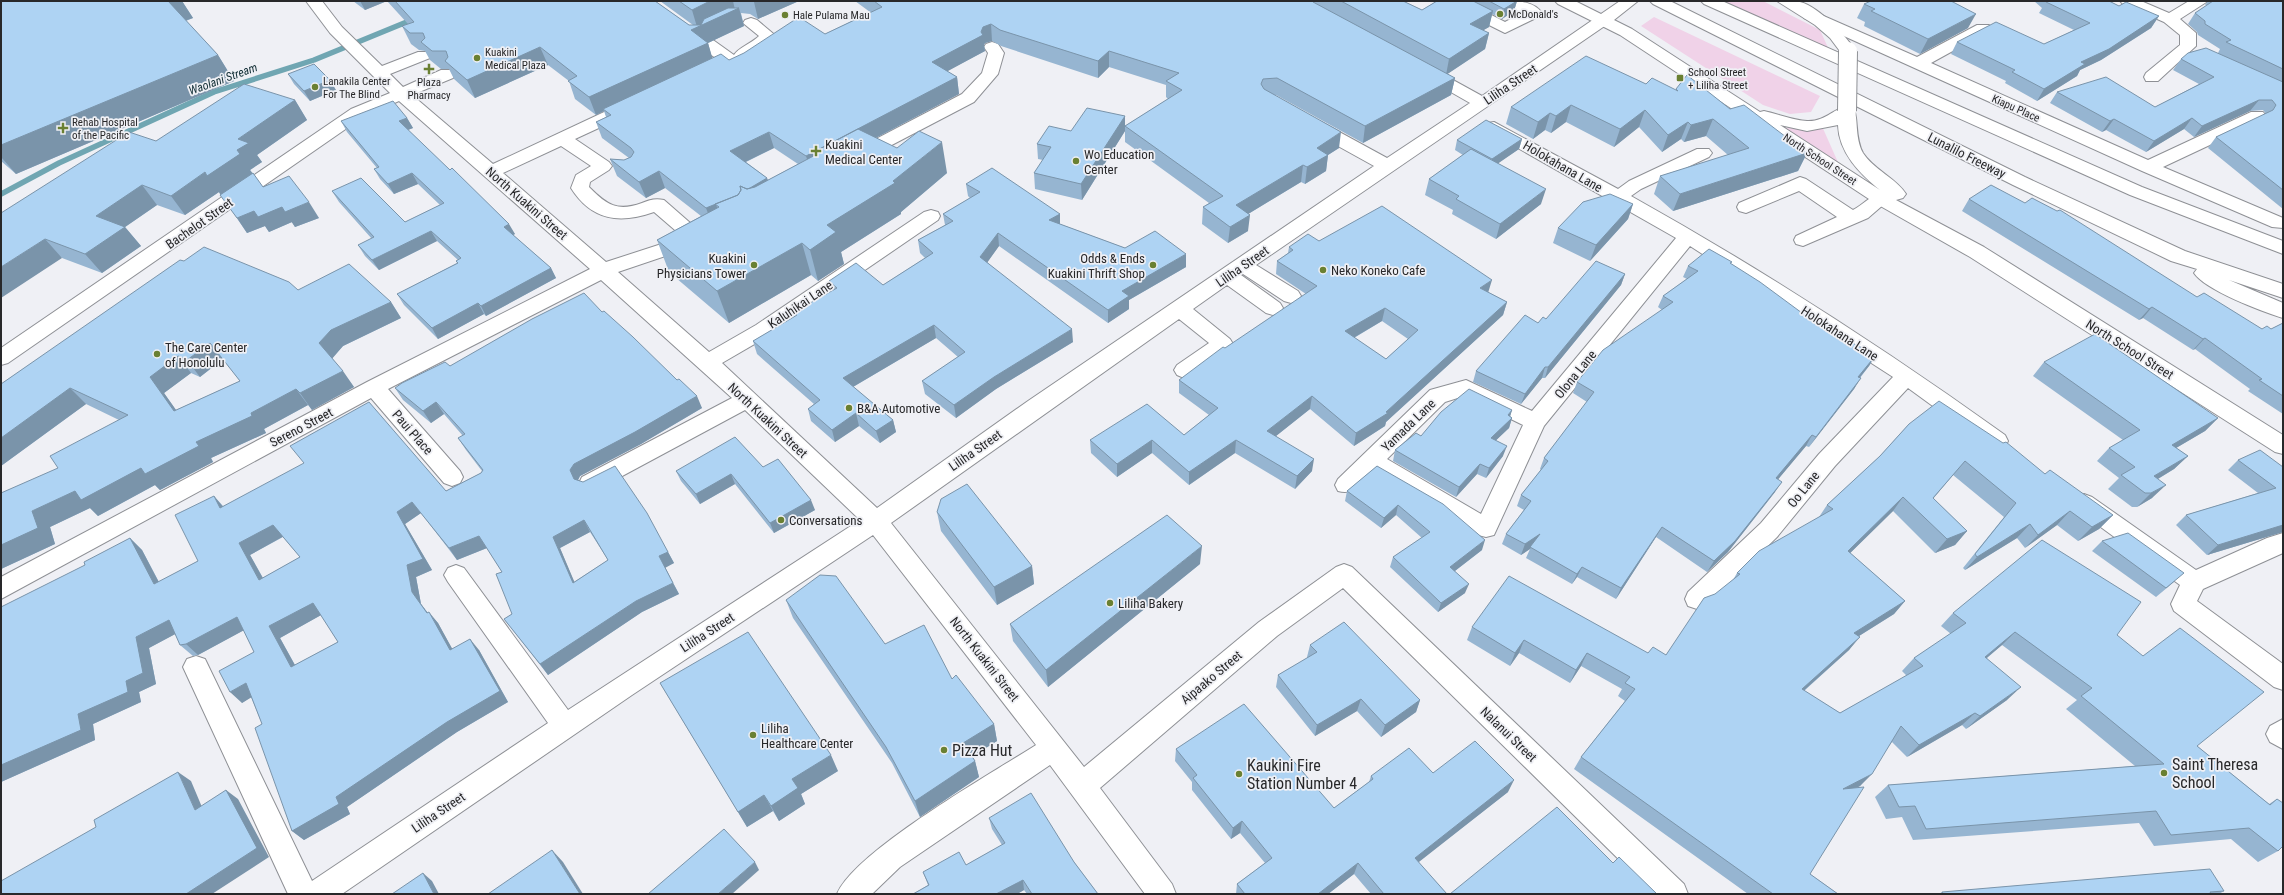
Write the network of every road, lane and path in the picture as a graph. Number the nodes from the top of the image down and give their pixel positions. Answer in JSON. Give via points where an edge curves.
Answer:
{"nodes":[{"id":1,"x":1452,"y":1,"type":"edge"},
{"id":2,"x":1509,"y":1,"type":"edge"},
{"id":3,"x":1563,"y":1,"type":"edge"},
{"id":4,"x":1630,"y":1,"type":"edge"},
{"id":5,"x":1658,"y":1,"type":"edge"},
{"id":6,"x":1709,"y":1,"type":"edge"},
{"id":7,"x":2128,"y":1,"type":"edge"},
{"id":8,"x":2200,"y":1,"type":"edge"},
{"id":9,"x":319,"y":2,"type":"edge"},
{"id":10,"x":1790,"y":2,"type":"edge"},
{"id":11,"x":1810,"y":14,"type":"junction"},
{"id":12,"x":2170,"y":19,"type":"junction"},
{"id":13,"x":743,"y":20,"type":"dead end"},
{"id":14,"x":1604,"y":20,"type":"junction"},
{"id":15,"x":1977,"y":24,"type":"dead end"},
{"id":16,"x":703,"y":36,"type":"edge"},
{"id":17,"x":992,"y":47,"type":"dead end"},
{"id":18,"x":1884,"y":49,"type":"junction"},
{"id":19,"x":1848,"y":51,"type":"junction"},
{"id":20,"x":424,"y":55,"type":"edge"},
{"id":21,"x":1917,"y":64,"type":"junction"},
{"id":22,"x":1413,"y":65,"type":"edge"},
{"id":23,"x":378,"y":73,"type":"junction"},
{"id":24,"x":447,"y":74,"type":"edge"},
{"id":25,"x":2152,"y":77,"type":"dead end"},
{"id":26,"x":401,"y":94,"type":"junction"},
{"id":27,"x":1732,"y":102,"type":"junction"},
{"id":28,"x":637,"y":104,"type":"edge"},
{"id":29,"x":1475,"y":108,"type":"junction"},
{"id":30,"x":1847,"y":110,"type":"junction"},
{"id":31,"x":2257,"y":116,"type":"edge"},
{"id":32,"x":1303,"y":119,"type":"edge"},
{"id":33,"x":562,"y":139,"type":"junction"},
{"id":34,"x":1703,"y":153,"type":"dead end"},
{"id":35,"x":839,"y":165,"type":"edge"},
{"id":36,"x":1387,"y":166,"type":"junction"},
{"id":37,"x":2148,"y":168,"type":"junction"},
{"id":38,"x":491,"y":172,"type":"junction"},
{"id":39,"x":1618,"y":197,"type":"junction"},
{"id":40,"x":1881,"y":199,"type":"junction"},
{"id":41,"x":1746,"y":207,"type":"dead end"},
{"id":42,"x":931,"y":216,"type":"dead end"},
{"id":43,"x":1851,"y":218,"type":"junction"},
{"id":44,"x":2279,"y":223,"type":"dead end"},
{"id":45,"x":1688,"y":236,"type":"junction"},
{"id":46,"x":1803,"y":240,"type":"dead end"},
{"id":47,"x":2283,"y":248,"type":"edge"},
{"id":48,"x":1977,"y":252,"type":"junction"},
{"id":49,"x":2178,"y":256,"type":"junction"},
{"id":50,"x":604,"y":270,"type":"junction"},
{"id":51,"x":1236,"y":271,"type":"junction"},
{"id":52,"x":2283,"y":291,"type":"edge"},
{"id":53,"x":1291,"y":296,"type":"dead end"},
{"id":54,"x":1273,"y":308,"type":"dead end"},
{"id":55,"x":1180,"y":309,"type":"junction"},
{"id":56,"x":2283,"y":311,"type":"edge"},
{"id":57,"x":1,"y":358,"type":"edge"},
{"id":58,"x":708,"y":362,"type":"junction"},
{"id":59,"x":1184,"y":370,"type":"dead end"},
{"id":60,"x":1907,"y":376,"type":"junction"},
{"id":61,"x":374,"y":387,"type":"junction"},
{"id":62,"x":746,"y":400,"type":"junction"},
{"id":63,"x":1535,"y":422,"type":"junction"},
{"id":64,"x":2283,"y":446,"type":"edge"},
{"id":65,"x":2016,"y":454,"type":"edge"},
{"id":66,"x":1371,"y":461,"type":"junction"},
{"id":67,"x":452,"y":477,"type":"dead end"},
{"id":68,"x":589,"y":483,"type":"edge"},
{"id":69,"x":1346,"y":485,"type":"dead end"},
{"id":70,"x":2067,"y":491,"type":"edge"},
{"id":71,"x":876,"y":521,"type":"junction"},
{"id":72,"x":1486,"y":528,"type":"joint"},
{"id":73,"x":2283,"y":543,"type":"edge"},
{"id":74,"x":1344,"y":574,"type":"joint"},
{"id":75,"x":456,"y":575,"type":"dead end"},
{"id":76,"x":2194,"y":582,"type":"junction"},
{"id":77,"x":1,"y":589,"type":"edge"},
{"id":78,"x":1697,"y":599,"type":"dead end"},
{"id":79,"x":196,"y":667,"type":"dead end"},
{"id":80,"x":2283,"y":679,"type":"edge"},
{"id":81,"x":565,"y":726,"type":"junction"},
{"id":82,"x":2283,"y":731,"type":"edge"},
{"id":83,"x":2283,"y":737,"type":"edge"},
{"id":84,"x":1054,"y":748,"type":"junction"},
{"id":85,"x":1082,"y":786,"type":"junction"},
{"id":86,"x":304,"y":894,"type":"edge"},
{"id":87,"x":317,"y":894,"type":"edge"},
{"id":88,"x":851,"y":894,"type":"edge"},
{"id":89,"x":1162,"y":894,"type":"edge"},
{"id":90,"x":1674,"y":894,"type":"edge"}],
"edges":[{"from":1,"to":2,"type":"main road","via":[[1505,28],[1534,13]]},
{"from":3,"to":14,"type":"main road","name":"North School Street"},
{"from":4,"to":14,"type":"main road","name":"Liliha Street"},
{"from":5,"to":49,"type":"main road","name":"Lunalilo Freeway","via":[[2020,181]]},
{"from":6,"to":47,"type":"main road","via":[[2136,191]]},
{"from":7,"to":12,"type":"main road"},
{"from":8,"to":12,"type":"main road"},
{"from":9,"to":23,"type":"main road","name":"North Kuakini Street","via":[[336,30]]},
{"from":10,"to":11,"type":"main road"},
{"from":11,"to":18,"type":"main road","name":"Kiapu Place"},
{"from":11,"to":19,"type":"main road","via":[[1838,36]]},
{"from":12,"to":25,"type":"main road","via":[[2188,33],[2195,49]]},
{"from":13,"to":16,"type":"main road","via":[[768,36],[756,48],[723,64]]},
{"from":14,"to":27,"type":"main road","name":"North School Street"},
{"from":14,"to":29,"type":"main road","name":"Liliha Street"},
{"from":15,"to":21,"type":"main road"},
{"from":17,"to":35,"type":"main road","via":[[996,53],[990,74],[968,98]]},
{"from":18,"to":19,"type":"main road","name":"Kiapu Place","via":[[1856,46]]},
{"from":18,"to":21,"type":"main road","name":"Kiapu Place"},
{"from":19,"to":30,"type":"main road","name":"North School Street","bridge":true},
{"from":20,"to":23,"type":"main road"},
{"from":21,"to":37,"type":"main road","name":"Kiapu Place"},
{"from":22,"to":29,"type":"main road","name":"Holokahana Lane"},
{"from":23,"to":26,"type":"main road","name":"North Kuakini Street"},
{"from":24,"to":26,"type":"main road","name":"Bachelot Street"},
{"from":26,"to":38,"type":"main road","name":"North Kuakini Street"},
{"from":26,"to":57,"type":"main road","name":"Bachelot Street","via":[[357,113]]},
{"from":27,"to":30,"type":"main road","via":[[1776,121],[1806,126],[1830,123]]},
{"from":27,"to":40,"type":"main road","name":"North School Street"},
{"from":28,"to":33,"type":"main road"},
{"from":29,"to":36,"type":"main road","name":"Liliha Street"},
{"from":29,"to":39,"type":"main road","name":"Holokahana Lane"},
{"from":30,"to":48,"type":"main road","name":"North School Street","via":[[1847,134],[1855,154],[1874,177]]},
{"from":31,"to":37,"type":"main road"},
{"from":32,"to":36,"type":"main road"},
{"from":33,"to":38,"type":"main road"},
{"from":33,"to":50,"type":"main road","name":"Sereno Street","via":[[610,167],[582,179],[580,188],[608,213],[621,215],[657,198],[704,236]]},
{"from":34,"to":39,"type":"main road","via":[[1635,185]]},
{"from":36,"to":51,"type":"main road","name":"Liliha Street"},
{"from":37,"to":44,"type":"main road","name":"Kiapu Place"},
{"from":38,"to":50,"type":"main road","name":"North Kuakini Street"},
{"from":39,"to":45,"type":"main road","name":"Holokahana Lane"},
{"from":40,"to":43,"type":"main road"},
{"from":40,"to":48,"type":"main road","name":"North School Street"},
{"from":41,"to":43,"type":"main road","via":[[1800,183]]},
{"from":42,"to":58,"type":"main road","name":"Kaluhikai Lane","via":[[763,330]]},
{"from":43,"to":46,"type":"main road"},
{"from":45,"to":60,"type":"main road","name":"Holokahana Lane"},
{"from":45,"to":63,"type":"main road","name":"Olona Lane"},
{"from":48,"to":64,"type":"main road","name":"North School Street"},
{"from":49,"to":52,"type":"main road","name":"Lunalilo Freeway"},
{"from":49,"to":56,"type":"main road","via":[[2229,289]]},
{"from":50,"to":58,"type":"main road","name":"North Kuakini Street"},
{"from":50,"to":61,"type":"main road","name":"Sereno Street"},
{"from":51,"to":53,"type":"main road"},
{"from":51,"to":54,"type":"main road"},
{"from":51,"to":55,"type":"main road","name":"Liliha Street"},
{"from":55,"to":59,"type":"main road","via":[[1223,344]]},
{"from":55,"to":71,"type":"main road","name":"Liliha Street"},
{"from":58,"to":62,"type":"main road","name":"North Kuakini Street"},
{"from":60,"to":65,"type":"main road","name":"Holokahana Lane"},
{"from":60,"to":78,"type":"main road","name":"Oo Lane","via":[[1827,460],[1769,530]]},
{"from":61,"to":67,"type":"main road","name":"Paui Place"},
{"from":61,"to":77,"type":"main road","name":"Sereno Street"},
{"from":62,"to":68,"type":"main road"},
{"from":62,"to":71,"type":"main road","name":"North Kuakini Street"},
{"from":63,"to":66,"type":"main road","name":"Yamada Lane","via":[[1466,388],[1438,396]]},
{"from":63,"to":72,"type":"main road","name":"Olona Lane"},
{"from":66,"to":69,"type":"main road","name":"Yamada Lane"},
{"from":66,"to":72,"type":"main road","name":"Yamada Lane"},
{"from":70,"to":76,"type":"main road"},
{"from":71,"to":81,"type":"main road","name":"Liliha Street"},
{"from":71,"to":84,"type":"main road","name":"North Kuakini Street"},
{"from":73,"to":76,"type":"main road"},
{"from":74,"to":85,"type":"main road","name":"Aipaako Street","via":[[1268,629]]},
{"from":74,"to":90,"type":"main road","name":"Nalanui Street"},
{"from":75,"to":81,"type":"main road"},
{"from":76,"to":80,"type":"main road","via":[[2183,604]]},
{"from":79,"to":86,"type":"main road"},
{"from":81,"to":87,"type":"main road","name":"Liliha Street"},
{"from":82,"to":83,"type":"main road","via":[[2279,734]]},
{"from":84,"to":85,"type":"main road","name":"North Kuakini Street"},
{"from":84,"to":88,"type":"main road","via":[[896,853]]},
{"from":85,"to":89,"type":"main road","name":"North Kuakini Street"}]}
